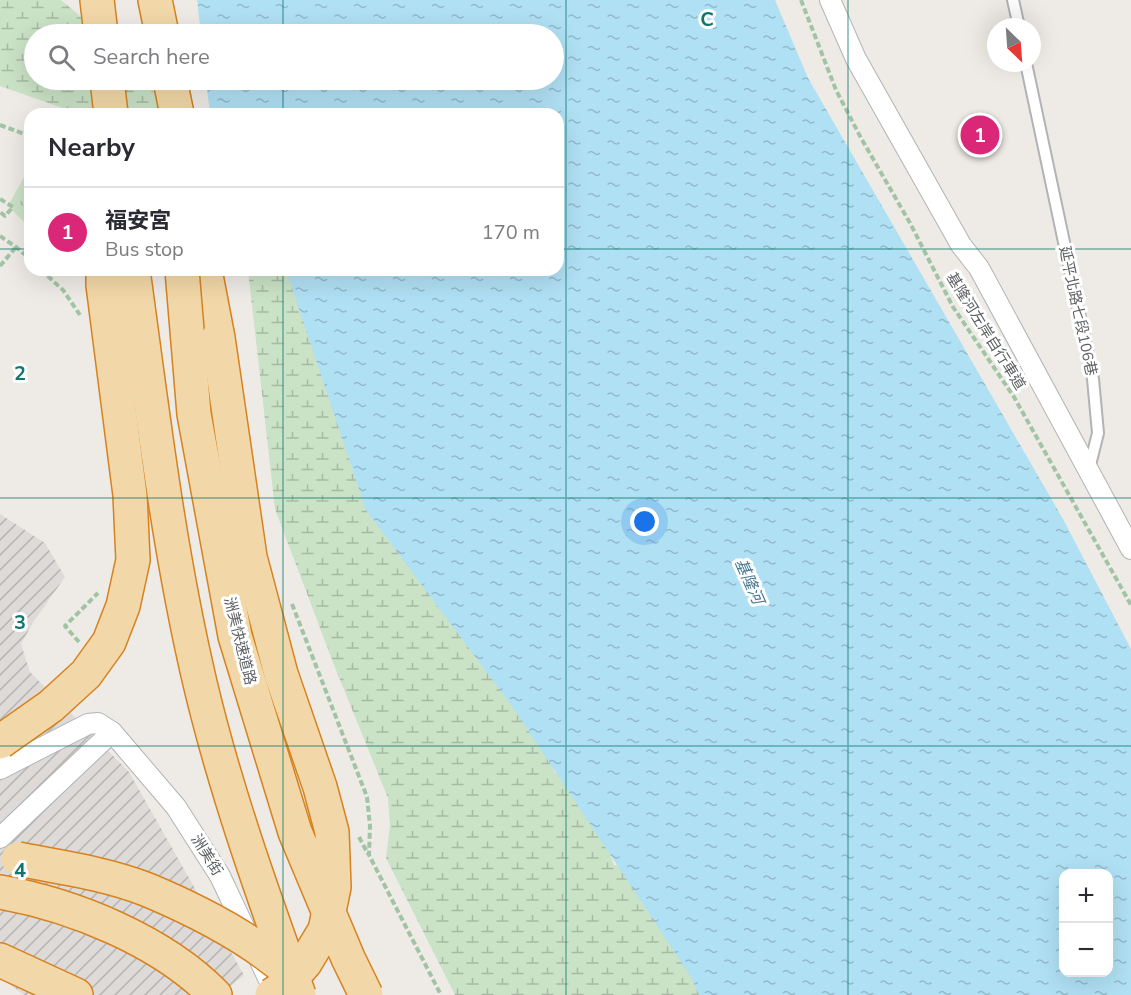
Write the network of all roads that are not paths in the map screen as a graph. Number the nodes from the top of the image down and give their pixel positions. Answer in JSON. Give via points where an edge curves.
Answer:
{"nodes":[{"id":1,"x":97,"y":0,"type":"edge"},
{"id":2,"x":154,"y":0,"type":"edge"},
{"id":3,"x":830,"y":0,"type":"edge"},
{"id":4,"x":1013,"y":0,"type":"edge"},
{"id":5,"x":1016,"y":18,"type":"edge"},
{"id":6,"x":100,"y":24,"type":"edge"},
{"id":7,"x":155,"y":24,"type":"edge"},
{"id":8,"x":160,"y":24,"type":"edge"},
{"id":9,"x":1028,"y":72,"type":"edge"},
{"id":10,"x":105,"y":90,"type":"edge"},
{"id":11,"x":107,"y":90,"type":"edge"},
{"id":12,"x":162,"y":90,"type":"edge"},
{"id":13,"x":172,"y":90,"type":"edge"},
{"id":14,"x":104,"y":108,"type":"edge"},
{"id":15,"x":110,"y":108,"type":"edge"},
{"id":16,"x":164,"y":108,"type":"edge"},
{"id":17,"x":176,"y":108,"type":"edge"},
{"id":18,"x":103,"y":276,"type":"edge"},
{"id":19,"x":134,"y":276,"type":"edge"},
{"id":20,"x":182,"y":276,"type":"edge"},
{"id":21,"x":206,"y":276,"type":"edge"},
{"id":22,"x":1088,"y":472,"type":"junction"},
{"id":23,"x":1131,"y":549,"type":"edge"},
{"id":24,"x":112,"y":732,"type":"junction"},
{"id":25,"x":0,"y":742,"type":"edge"},
{"id":26,"x":0,"y":768,"type":"edge"},
{"id":27,"x":0,"y":838,"type":"edge"},
{"id":28,"x":0,"y":859,"type":"edge"},
{"id":29,"x":0,"y":892,"type":"edge"},
{"id":30,"x":0,"y":960,"type":"edge"},
{"id":31,"x":76,"y":995,"type":"edge"},
{"id":32,"x":215,"y":995,"type":"edge"},
{"id":33,"x":274,"y":995,"type":"edge"},
{"id":34,"x":299,"y":995,"type":"edge"},
{"id":35,"x":315,"y":995,"type":"edge"},
{"id":36,"x":366,"y":995,"type":"edge"}],
"edges":[{"from":1,"to":6,"type":"highway"},
{"from":2,"to":7,"type":"highway"},
{"from":2,"to":8,"type":"highway"},
{"from":3,"to":22,"type":"street","via":[[856,58],[961,245],[979,267]]},
{"from":4,"to":5,"type":"lane"},
{"from":9,"to":22,"type":"lane","name":"延平北路七段106巷","via":[[1093,379],[1098,433]]},
{"from":10,"to":14,"type":"highway"},
{"from":11,"to":15,"type":"highway"},
{"from":12,"to":16,"type":"highway"},
{"from":13,"to":17,"type":"highway"},
{"from":18,"to":25,"type":"highway","bridge":true,"via":[[130,495],[133,560],[123,606],[109,642],[86,674],[51,706]]},
{"from":19,"to":34,"type":"highway","bridge":true,"via":[[176,568],[200,684],[247,848]]},
{"from":20,"to":36,"type":"highway","name":"洲美快速道路","bridge":true,"via":[[194,414],[235,636],[295,832]]},
{"from":21,"to":33,"type":"highway","bridge":true,"via":[[250,558],[281,674],[332,832],[334,887],[325,930],[305,963]]},
{"from":22,"to":23,"type":"street"},
{"from":24,"to":26,"type":"street","via":[[98,723],[88,724]]},
{"from":24,"to":27,"type":"street"},
{"from":24,"to":33,"type":"street","name":"洲美街","via":[[176,807],[220,876]]},
{"from":28,"to":35,"type":"highway","bridge":true,"via":[[77,870],[147,890],[226,928],[269,954]]},
{"from":29,"to":32,"type":"highway","via":[[89,918],[143,941],[197,976]]},
{"from":30,"to":31,"type":"highway"}]}
